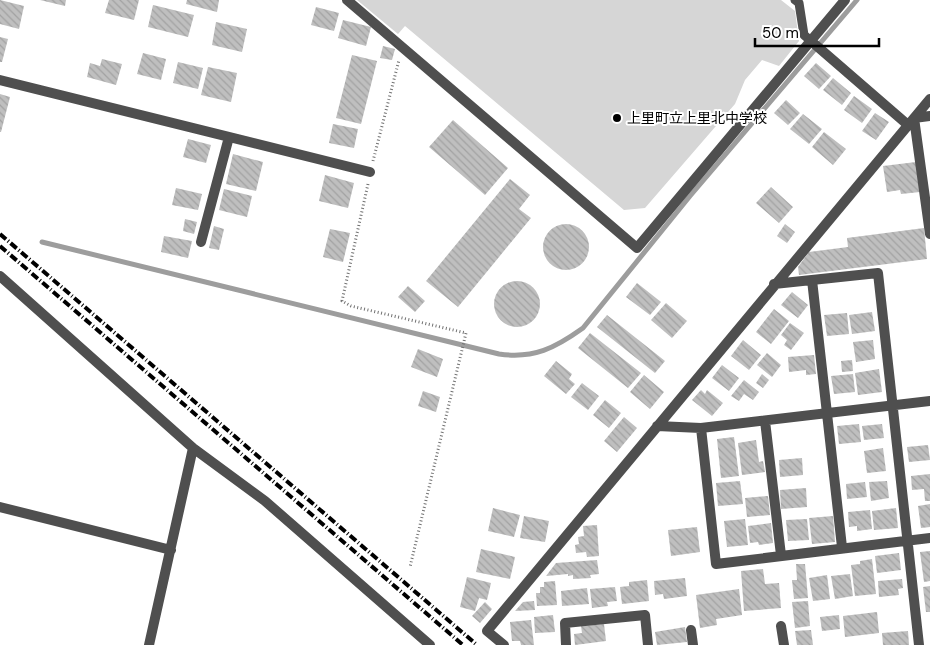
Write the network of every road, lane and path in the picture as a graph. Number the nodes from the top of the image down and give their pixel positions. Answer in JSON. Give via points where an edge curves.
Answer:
{"nodes":[{"id":1,"x":347,"y":0,"type":"edge"},
{"id":2,"x":795,"y":0,"type":"edge"},
{"id":3,"x":845,"y":0,"type":"edge"},
{"id":4,"x":815,"y":45,"type":"junction"},
{"id":5,"x":403,"y":47,"type":"junction"},
{"id":6,"x":0,"y":80,"type":"edge"},
{"id":7,"x":930,"y":99,"type":"edge"},
{"id":8,"x":930,"y":116,"type":"edge"},
{"id":9,"x":911,"y":122,"type":"junction"},
{"id":10,"x":229,"y":138,"type":"junction"},
{"id":11,"x":370,"y":172,"type":"junction"},
{"id":12,"x":930,"y":234,"type":"edge"},
{"id":13,"x":201,"y":242,"type":"dead end"},
{"id":14,"x":0,"y":276,"type":"edge"},
{"id":15,"x":812,"y":280,"type":"junction"},
{"id":16,"x":774,"y":284,"type":"junction"},
{"id":17,"x":930,"y":401,"type":"edge"},
{"id":18,"x":893,"y":406,"type":"junction"},
{"id":19,"x":827,"y":414,"type":"junction"},
{"id":20,"x":765,"y":421,"type":"junction"},
{"id":21,"x":657,"y":426,"type":"junction"},
{"id":22,"x":702,"y":428,"type":"junction"},
{"id":23,"x":193,"y":448,"type":"junction"},
{"id":24,"x":0,"y":508,"type":"edge"},
{"id":25,"x":930,"y":538,"type":"edge"},
{"id":26,"x":908,"y":540,"type":"junction"},
{"id":27,"x":842,"y":547,"type":"junction"},
{"id":28,"x":171,"y":550,"type":"junction"},
{"id":29,"x":781,"y":555,"type":"junction"},
{"id":30,"x":410,"y":567,"type":"dead end"},
{"id":31,"x":781,"y":626,"type":"dead end"},
{"id":32,"x":691,"y":630,"type":"dead end"},
{"id":33,"x":149,"y":645,"type":"edge"},
{"id":34,"x":430,"y":645,"type":"edge"},
{"id":35,"x":504,"y":645,"type":"edge"},
{"id":36,"x":566,"y":645,"type":"edge"},
{"id":37,"x":648,"y":645,"type":"edge"},
{"id":38,"x":692,"y":645,"type":"edge"},
{"id":39,"x":784,"y":645,"type":"edge"},
{"id":40,"x":919,"y":645,"type":"edge"}],
"edges":[{"from":1,"to":5,"type":"street"},
{"from":2,"to":4,"type":"lane","via":[[799,4],[804,35]]},
{"from":3,"to":4,"type":"street"},
{"from":4,"to":5,"type":"street","via":[[638,248]]},
{"from":4,"to":9,"type":"street"},
{"from":5,"to":11,"type":"path"},
{"from":6,"to":10,"type":"street"},
{"from":7,"to":9,"type":"street"},
{"from":8,"to":9,"type":"street"},
{"from":9,"to":12,"type":"street"},
{"from":9,"to":16,"type":"street"},
{"from":10,"to":11,"type":"street"},
{"from":10,"to":13,"type":"street"},
{"from":11,"to":30,"type":"path","via":[[342,301],[351,306],[466,333]]},
{"from":14,"to":23,"type":"street"},
{"from":15,"to":16,"type":"street"},
{"from":15,"to":18,"type":"street","via":[[878,273]]},
{"from":15,"to":19,"type":"street"},
{"from":16,"to":21,"type":"street"},
{"from":17,"to":18,"type":"street"},
{"from":18,"to":19,"type":"street"},
{"from":18,"to":26,"type":"street"},
{"from":19,"to":20,"type":"street"},
{"from":19,"to":27,"type":"street"},
{"from":20,"to":22,"type":"street"},
{"from":20,"to":29,"type":"street"},
{"from":21,"to":22,"type":"street"},
{"from":21,"to":35,"type":"street","via":[[487,631]]},
{"from":22,"to":29,"type":"street","via":[[716,564]]},
{"from":23,"to":28,"type":"street"},
{"from":23,"to":34,"type":"street","via":[[265,501]]},
{"from":24,"to":28,"type":"street"},
{"from":25,"to":26,"type":"street"},
{"from":26,"to":27,"type":"street"},
{"from":26,"to":40,"type":"street"},
{"from":27,"to":29,"type":"street"},
{"from":28,"to":33,"type":"street"},
{"from":31,"to":39,"type":"street"},
{"from":32,"to":38,"type":"street"},
{"from":36,"to":37,"type":"street","via":[[565,623],[645,615]]}]}
